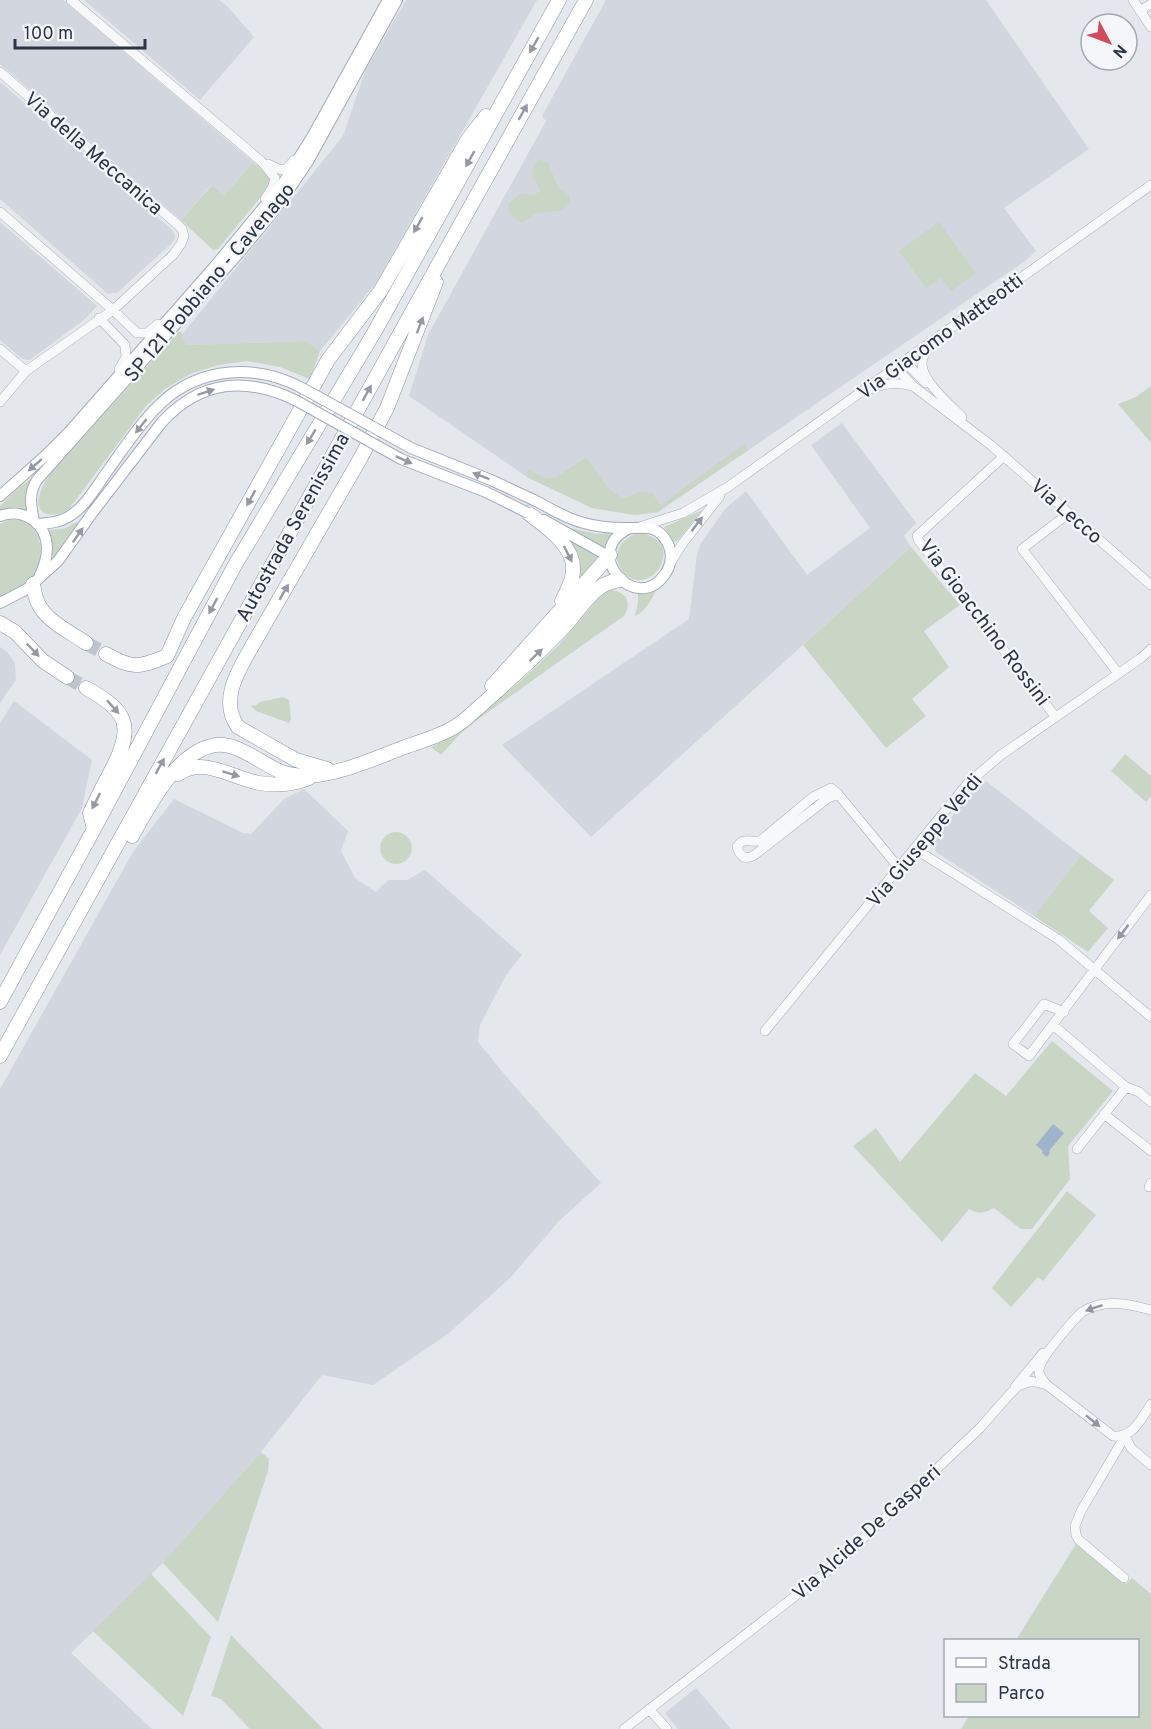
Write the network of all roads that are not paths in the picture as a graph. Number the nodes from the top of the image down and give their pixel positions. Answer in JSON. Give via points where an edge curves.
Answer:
{"nodes":[{"id":1,"x":70,"y":0,"type":"edge"},
{"id":2,"x":388,"y":0,"type":"edge"},
{"id":3,"x":397,"y":0,"type":"edge"},
{"id":4,"x":559,"y":0,"type":"edge"},
{"id":5,"x":586,"y":0,"type":"edge"},
{"id":6,"x":1132,"y":0,"type":"edge"},
{"id":7,"x":1151,"y":4,"type":"edge"},
{"id":8,"x":1140,"y":11,"type":"junction"},
{"id":9,"x":1151,"y":27,"type":"edge"},
{"id":10,"x":0,"y":72,"type":"edge"},
{"id":11,"x":509,"y":89,"type":"junction"},
{"id":12,"x":312,"y":137,"type":"junction"},
{"id":13,"x":261,"y":161,"type":"junction"},
{"id":14,"x":1151,"y":185,"type":"edge"},
{"id":15,"x":0,"y":212,"type":"edge"},
{"id":16,"x":454,"y":236,"type":"junction"},
{"id":17,"x":236,"y":240,"type":"junction"},
{"id":18,"x":113,"y":310,"type":"junction"},
{"id":19,"x":172,"y":313,"type":"junction"},
{"id":20,"x":99,"y":318,"type":"junction"},
{"id":21,"x":137,"y":333,"type":"junction"},
{"id":22,"x":941,"y":335,"type":"junction"},
{"id":23,"x":143,"y":346,"type":"junction"},
{"id":24,"x":0,"y":349,"type":"edge"},
{"id":25,"x":902,"y":363,"type":"junction"},
{"id":26,"x":26,"y":371,"type":"junction"},
{"id":27,"x":913,"y":386,"type":"junction"},
{"id":28,"x":107,"y":388,"type":"junction"},
{"id":29,"x":855,"y":396,"type":"junction"},
{"id":30,"x":944,"y":398,"type":"junction"},
{"id":31,"x":0,"y":402,"type":"edge"},
{"id":32,"x":93,"y":418,"type":"junction"},
{"id":33,"x":982,"y":438,"type":"junction"},
{"id":34,"x":1004,"y":456,"type":"junction"},
{"id":35,"x":728,"y":487,"type":"junction"},
{"id":36,"x":0,"y":496,"type":"edge"},
{"id":37,"x":531,"y":506,"type":"junction"},
{"id":38,"x":1069,"y":513,"type":"junction"},
{"id":39,"x":0,"y":516,"type":"edge"},
{"id":40,"x":35,"y":522,"type":"junction"},
{"id":41,"x":642,"y":526,"type":"junction"},
{"id":42,"x":630,"y":528,"type":"junction"},
{"id":43,"x":609,"y":556,"type":"junction"},
{"id":44,"x":670,"y":564,"type":"junction"},
{"id":45,"x":620,"y":580,"type":"junction"},
{"id":46,"x":36,"y":581,"type":"junction"},
{"id":47,"x":1151,"y":585,"type":"edge"},
{"id":48,"x":0,"y":603,"type":"edge"},
{"id":49,"x":0,"y":623,"type":"edge"},
{"id":50,"x":547,"y":624,"type":"junction"},
{"id":51,"x":86,"y":643,"type":"tunnel mouth"},
{"id":52,"x":1151,"y":651,"type":"edge"},
{"id":53,"x":106,"y":654,"type":"tunnel mouth"},
{"id":54,"x":1118,"y":673,"type":"junction"},
{"id":55,"x":67,"y":677,"type":"tunnel mouth"},
{"id":56,"x":86,"y":688,"type":"tunnel mouth"},
{"id":57,"x":1055,"y":716,"type":"junction"},
{"id":58,"x":462,"y":722,"type":"junction"},
{"id":59,"x":342,"y":770,"type":"junction"},
{"id":60,"x":322,"y":774,"type":"junction"},
{"id":61,"x":160,"y":789,"type":"junction"},
{"id":62,"x":838,"y":794,"type":"junction"},
{"id":63,"x":94,"y":829,"type":"junction"},
{"id":64,"x":915,"y":849,"type":"junction"},
{"id":65,"x":899,"y":868,"type":"junction"},
{"id":66,"x":1151,"y":895,"type":"edge"},
{"id":67,"x":1094,"y":970,"type":"junction"},
{"id":68,"x":0,"y":1002,"type":"edge"},
{"id":69,"x":1064,"y":1012,"type":"junction"},
{"id":70,"x":1151,"y":1017,"type":"edge"},
{"id":71,"x":1053,"y":1025,"type":"junction"},
{"id":72,"x":765,"y":1031,"type":"dead end"},
{"id":73,"x":0,"y":1056,"type":"edge"},
{"id":74,"x":1126,"y":1087,"type":"junction"},
{"id":75,"x":1151,"y":1102,"type":"edge"},
{"id":76,"x":1104,"y":1114,"type":"junction"},
{"id":77,"x":1077,"y":1149,"type":"dead end"},
{"id":78,"x":1151,"y":1151,"type":"edge"},
{"id":79,"x":1151,"y":1310,"type":"edge"},
{"id":80,"x":1065,"y":1330,"type":"junction"},
{"id":81,"x":1047,"y":1384,"type":"junction"},
{"id":82,"x":1010,"y":1394,"type":"junction"},
{"id":83,"x":1151,"y":1404,"type":"edge"},
{"id":84,"x":1125,"y":1436,"type":"junction"},
{"id":85,"x":1151,"y":1465,"type":"edge"},
{"id":86,"x":1124,"y":1578,"type":"dead end"},
{"id":87,"x":649,"y":1709,"type":"junction"},
{"id":88,"x":624,"y":1729,"type":"edge"},
{"id":89,"x":667,"y":1729,"type":"edge"}],
"edges":[{"from":1,"to":13,"type":"street"},
{"from":2,"to":12,"type":"main road","name":"SP 121 Pobbiano - Cavenago"},
{"from":3,"to":32,"type":"main road","name":"SP 121 Pobbiano - Cavenago","via":[[307,163],[282,200]]},
{"from":4,"to":11,"type":"highway","name":"Autostrada Serenissima","one_way":true},
{"from":16,"to":5,"type":"highway","name":"Autostrada Serenissima","one_way":true},
{"from":6,"to":8,"type":"street"},
{"from":7,"to":8,"type":"street"},
{"from":8,"to":9,"type":"street"},
{"from":10,"to":18,"type":"street","name":"Via della Meccanica","via":[[182,229],[184,236],[173,255]]},
{"from":11,"to":53,"type":"highway","one_way":true,"via":[[468,139],[381,290],[328,360],[184,618],[167,656],[133,666]]},
{"from":11,"to":63,"type":"highway","name":"Autostrada Serenissima","one_way":true,"via":[[375,331],[235,565]]},
{"from":12,"to":13,"type":"street","via":[[285,169]]},
{"from":12,"to":17,"type":"main road","name":"SP 121 Pobbiano - Cavenago","via":[[282,185]]},
{"from":13,"to":17,"type":"street","via":[[275,178],[273,186]]},
{"from":14,"to":22,"type":"street","name":"Via Giacomo Matteotti"},
{"from":15,"to":18,"type":"street"},
{"from":59,"to":16,"type":"highway","one_way":true,"via":[[296,760],[244,732],[233,717],[232,686],[387,408]]},
{"from":73,"to":16,"type":"highway","name":"Autostrada Serenissima","one_way":true},
{"from":17,"to":19,"type":"main road","name":"SP 121 Pobbiano - Cavenago"},
{"from":18,"to":20,"type":"street"},
{"from":18,"to":21,"type":"street"},
{"from":19,"to":21,"type":"street","via":[[150,332]]},
{"from":19,"to":23,"type":"main road","name":"SP 121 Pobbiano - Cavenago"},
{"from":20,"to":26,"type":"street"},
{"from":20,"to":28,"type":"street","via":[[121,339],[127,352]]},
{"from":21,"to":23,"type":"street"},
{"from":22,"to":25,"type":"street","name":"Via Giacomo Matteotti"},
{"from":22,"to":30,"type":"street","name":"Via Lecco","via":[[924,354],[922,364],[924,374]]},
{"from":23,"to":28,"type":"main road","name":"SP 121 Pobbiano - Cavenago"},
{"from":23,"to":32,"type":"main road","via":[[140,359],[97,408]]},
{"from":24,"to":26,"type":"street"},
{"from":25,"to":27,"type":"street","name":"Via Lecco","via":[[902,374]]},
{"from":25,"to":29,"type":"street","name":"Via Giacomo Matteotti"},
{"from":25,"to":30,"type":"street","name":"Via Lecco"},
{"from":26,"to":31,"type":"street"},
{"from":27,"to":29,"type":"street","via":[[889,383]]},
{"from":27,"to":33,"type":"street","name":"Via Lecco"},
{"from":28,"to":36,"type":"main road","name":"SP 121 Pobbiano - Cavenago","one_way":true,"via":[[58,443]]},
{"from":29,"to":35,"type":"street","name":"Via Giacomo Matteotti"},
{"from":30,"to":33,"type":"street","name":"Via Lecco"},
{"from":32,"to":40,"type":"main road","name":"SP 121 Pobbiano - Cavenago","via":[[34,484],[30,499]]},
{"from":33,"to":34,"type":"street","name":"Via Lecco"},
{"from":34,"to":38,"type":"street","name":"Via Lecco"},
{"from":34,"to":57,"type":"street","name":"Via Gioacchino Rossini","via":[[917,536]]},
{"from":35,"to":41,"type":"street","name":"Via Giacomo Matteotti","via":[[683,513]]},
{"from":44,"to":35,"type":"street","name":"Via Giacomo Matteotti","one_way":true},
{"from":37,"to":40,"type":"main road","one_way":true,"bridge":true,"via":[[501,484],[411,448],[304,389],[276,377],[242,371],[217,374],[183,386],[148,417],[77,510],[60,521]]},
{"from":37,"to":42,"type":"main road","via":[[579,522]]},
{"from":37,"to":43,"type":"main road"},
{"from":46,"to":37,"type":"main road","one_way":true,"bridge":true,"via":[[64,554],[171,412],[188,399],[220,387],[272,390],[395,456]]},
{"from":37,"to":50,"type":"highway","one_way":true,"via":[[565,546],[574,571]]},
{"from":38,"to":47,"type":"street","name":"Via Lecco"},
{"from":38,"to":54,"type":"street","via":[[1022,549]]},
{"from":39,"to":40,"type":"main road","via":[[19,513]]},
{"from":40,"to":46,"type":"main road","name":"SP 121 Pobbiano - Cavenago","via":[[47,548]]},
{"from":41,"to":42,"type":"main road"},
{"from":41,"to":44,"type":"main road","via":[[665,539]]},
{"from":42,"to":43,"type":"main road","via":[[616,538]]},
{"from":43,"to":45,"type":"main road","via":[[612,570]]},
{"from":43,"to":50,"type":"highway"},
{"from":44,"to":45,"type":"main road","via":[[661,579],[649,586],[635,587]]},
{"from":58,"to":45,"type":"highway","one_way":true,"via":[[536,655],[596,590]]},
{"from":46,"to":48,"type":"main road"},
{"from":46,"to":51,"type":"highway","via":[[37,601],[42,610]]},
{"from":49,"to":55,"type":"highway","one_way":true},
{"from":50,"to":58,"type":"highway"},
{"from":52,"to":54,"type":"street","name":"Via Giuseppe Verdi"},
{"from":54,"to":57,"type":"street","name":"Via Giuseppe Verdi"},
{"from":56,"to":63,"type":"highway","one_way":true,"via":[[113,705],[125,733],[118,758],[90,813]]},
{"from":57,"to":64,"type":"street","name":"Via Giuseppe Verdi","via":[[977,774]]},
{"from":58,"to":59,"type":"highway"},
{"from":59,"to":60,"type":"highway"},
{"from":61,"to":60,"type":"highway","one_way":true,"via":[[193,767],[281,785]]},
{"from":60,"to":61,"type":"highway","via":[[283,772],[236,748],[219,744],[196,753]]},
{"from":61,"to":73,"type":"highway"},
{"from":62,"to":62,"type":"street","via":[[831,788],[813,797],[760,841],[743,840],[737,848],[739,854],[743,858],[753,856]]},
{"from":62,"to":65,"type":"street"},
{"from":63,"to":68,"type":"highway","name":"Autostrada Serenissima"},
{"from":64,"to":65,"type":"street","name":"Via Giuseppe Verdi"},
{"from":64,"to":67,"type":"street","via":[[1058,939]]},
{"from":65,"to":72,"type":"street","name":"Via Giuseppe Verdi"},
{"from":66,"to":67,"type":"street","one_way":true},
{"from":67,"to":69,"type":"street"},
{"from":67,"to":70,"type":"street"},
{"from":69,"to":71,"type":"street"},
{"from":69,"to":71,"type":"street","via":[[1044,1004],[1013,1044],[1029,1056]]},
{"from":71,"to":74,"type":"street"},
{"from":74,"to":75,"type":"street"},
{"from":74,"to":76,"type":"street"},
{"from":76,"to":77,"type":"street"},
{"from":76,"to":78,"type":"street"},
{"from":79,"to":80,"type":"street","one_way":true,"via":[[1122,1303],[1105,1304],[1083,1312]]},
{"from":80,"to":81,"type":"street","via":[[1040,1366],[1040,1376]]},
{"from":80,"to":82,"type":"street"},
{"from":81,"to":82,"type":"street","name":"Via Alcide De Gasperi","via":[[1028,1382]]},
{"from":81,"to":84,"type":"street","one_way":true,"via":[[1108,1433]]},
{"from":82,"to":87,"type":"street","name":"Via Alcide De Gasperi","via":[[980,1428],[835,1565]]},
{"from":83,"to":84,"type":"street"},
{"from":84,"to":85,"type":"street","via":[[1131,1448]]},
{"from":84,"to":86,"type":"street","via":[[1075,1526],[1079,1540]]},
{"from":87,"to":88,"type":"street","name":"Via Alcide De Gasperi"},
{"from":87,"to":89,"type":"street"}]}
